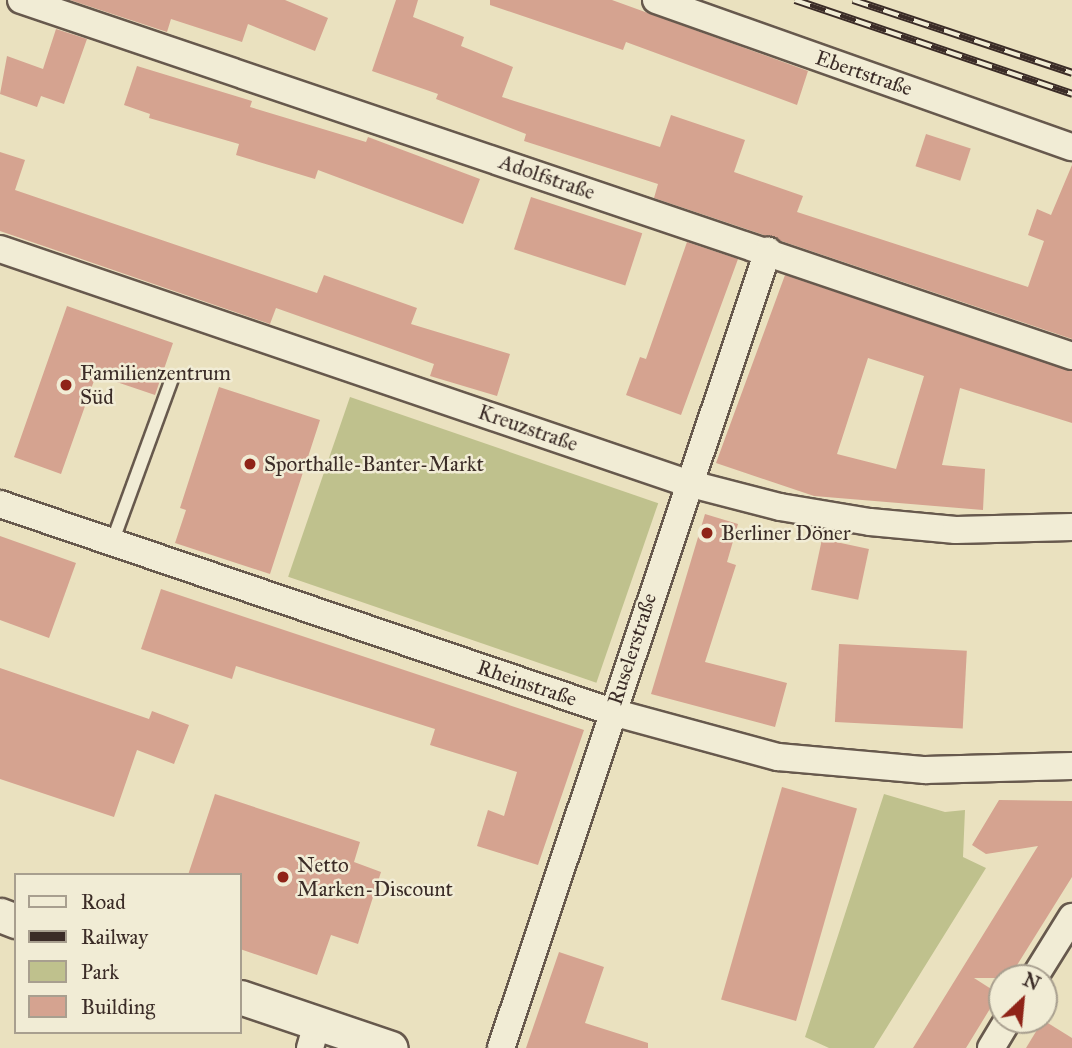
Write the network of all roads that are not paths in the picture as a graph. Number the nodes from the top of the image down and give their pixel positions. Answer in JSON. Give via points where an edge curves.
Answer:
{"nodes":[{"id":1,"x":21,"y":0,"type":"edge"},
{"id":2,"x":656,"y":0,"type":"edge"},
{"id":3,"x":1072,"y":147,"type":"edge"},
{"id":4,"x":0,"y":249,"type":"edge"},
{"id":5,"x":768,"y":251,"type":"junction"},
{"id":6,"x":1072,"y":356,"type":"edge"},
{"id":7,"x":172,"y":379,"type":"dead end"},
{"id":8,"x":687,"y":482,"type":"junction"},
{"id":9,"x":0,"y":503,"type":"edge"},
{"id":10,"x":1072,"y":527,"type":"edge"},
{"id":11,"x":113,"y":540,"type":"junction"},
{"id":12,"x":612,"y":712,"type":"junction"},
{"id":13,"x":1072,"y":766,"type":"edge"},
{"id":14,"x":1072,"y":917,"type":"edge"},
{"id":15,"x":1043,"y":964,"type":"edge"},
{"id":16,"x":242,"y":998,"type":"edge"},
{"id":17,"x":314,"y":1036,"type":"edge"},
{"id":18,"x":391,"y":1048,"type":"edge"},
{"id":19,"x":501,"y":1048,"type":"edge"}],
"edges":[{"from":1,"to":5,"type":"street","name":"Adolfstraße"},
{"from":2,"to":3,"type":"street","name":"Ebertstraße"},
{"from":4,"to":8,"type":"street","name":"Kreuzstraße"},
{"from":5,"to":6,"type":"street","name":"Adolfstraße"},
{"from":5,"to":8,"type":"street","name":"Ruselerstraße"},
{"from":7,"to":11,"type":"lane"},
{"from":8,"to":10,"type":"street","name":"Kreuzstraße","via":[[780,507],[870,522],[956,530]]},
{"from":8,"to":12,"type":"street","name":"Ruselerstraße"},
{"from":9,"to":11,"type":"street","name":"Rheinstraße"},
{"from":11,"to":12,"type":"street","name":"Rheinstraße"},
{"from":12,"to":13,"type":"street","name":"Rheinstraße","via":[[778,757],[925,770]]},
{"from":12,"to":19,"type":"street","name":"Ruselerstraße"},
{"from":14,"to":15,"type":"street"},
{"from":16,"to":17,"type":"street"},
{"from":17,"to":18,"type":"street"}]}
